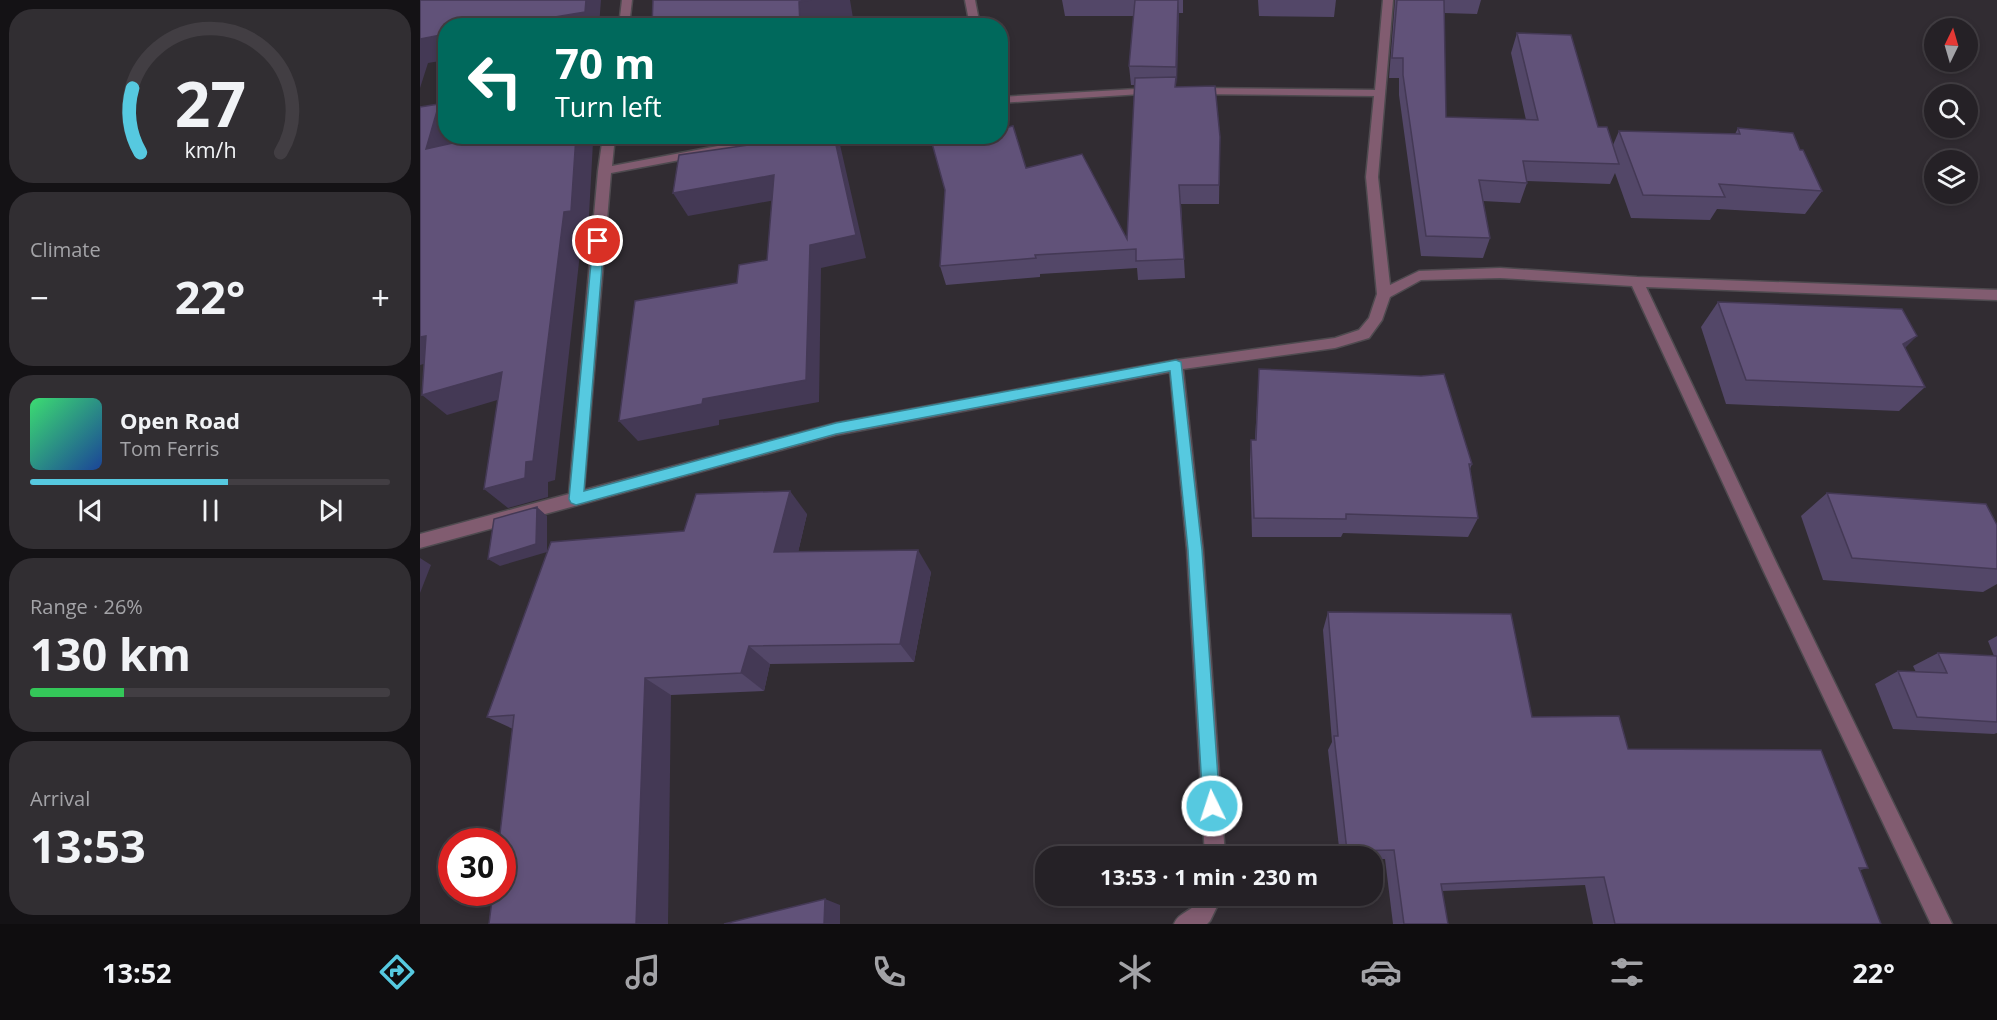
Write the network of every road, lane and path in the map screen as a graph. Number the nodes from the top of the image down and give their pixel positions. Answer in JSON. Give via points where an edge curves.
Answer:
{"nodes":[{"id":1,"x":627,"y":0,"type":"edge"},
{"id":2,"x":970,"y":0,"type":"edge"},
{"id":3,"x":1389,"y":0,"type":"edge"},
{"id":4,"x":625,"y":18,"type":"edge"},
{"id":5,"x":973,"y":18,"type":"edge"},
{"id":6,"x":1160,"y":91,"type":"edge"},
{"id":7,"x":1183,"y":91,"type":"edge"},
{"id":8,"x":1380,"y":93,"type":"junction"},
{"id":9,"x":1008,"y":100,"type":"edge"},
{"id":10,"x":608,"y":144,"type":"edge"},
{"id":11,"x":748,"y":144,"type":"edge"},
{"id":12,"x":604,"y":171,"type":"junction"},
{"id":13,"x":1637,"y":282,"type":"junction"},
{"id":14,"x":1384,"y":294,"type":"junction"},
{"id":15,"x":1997,"y":295,"type":"edge"},
{"id":16,"x":1176,"y":365,"type":"junction"},
{"id":17,"x":576,"y":499,"type":"junction"},
{"id":18,"x":420,"y":541,"type":"edge"},
{"id":19,"x":1214,"y":846,"type":"edge"},
{"id":20,"x":1208,"y":906,"type":"edge"},
{"id":21,"x":1184,"y":924,"type":"edge"},
{"id":22,"x":1942,"y":924,"type":"edge"}],
"edges":[{"from":1,"to":4,"type":"street"},
{"from":2,"to":5,"type":"street"},
{"from":3,"to":8,"type":"street"},
{"from":6,"to":9,"type":"street"},
{"from":7,"to":8,"type":"street"},
{"from":8,"to":14,"type":"street","via":[[1372,177]]},
{"from":10,"to":12,"type":"street"},
{"from":11,"to":12,"type":"street"},
{"from":12,"to":17,"type":"street"},
{"from":13,"to":14,"type":"street","via":[[1500,273],[1419,276]]},
{"from":13,"to":15,"type":"street"},
{"from":13,"to":22,"type":"street"},
{"from":14,"to":16,"type":"street","via":[[1375,320],[1364,334],[1335,343]]},
{"from":16,"to":17,"type":"street","via":[[836,429]]},
{"from":16,"to":19,"type":"street","via":[[1195,550]]},
{"from":17,"to":18,"type":"street"},
{"from":20,"to":21,"type":"street","via":[[1206,913]]}]}
